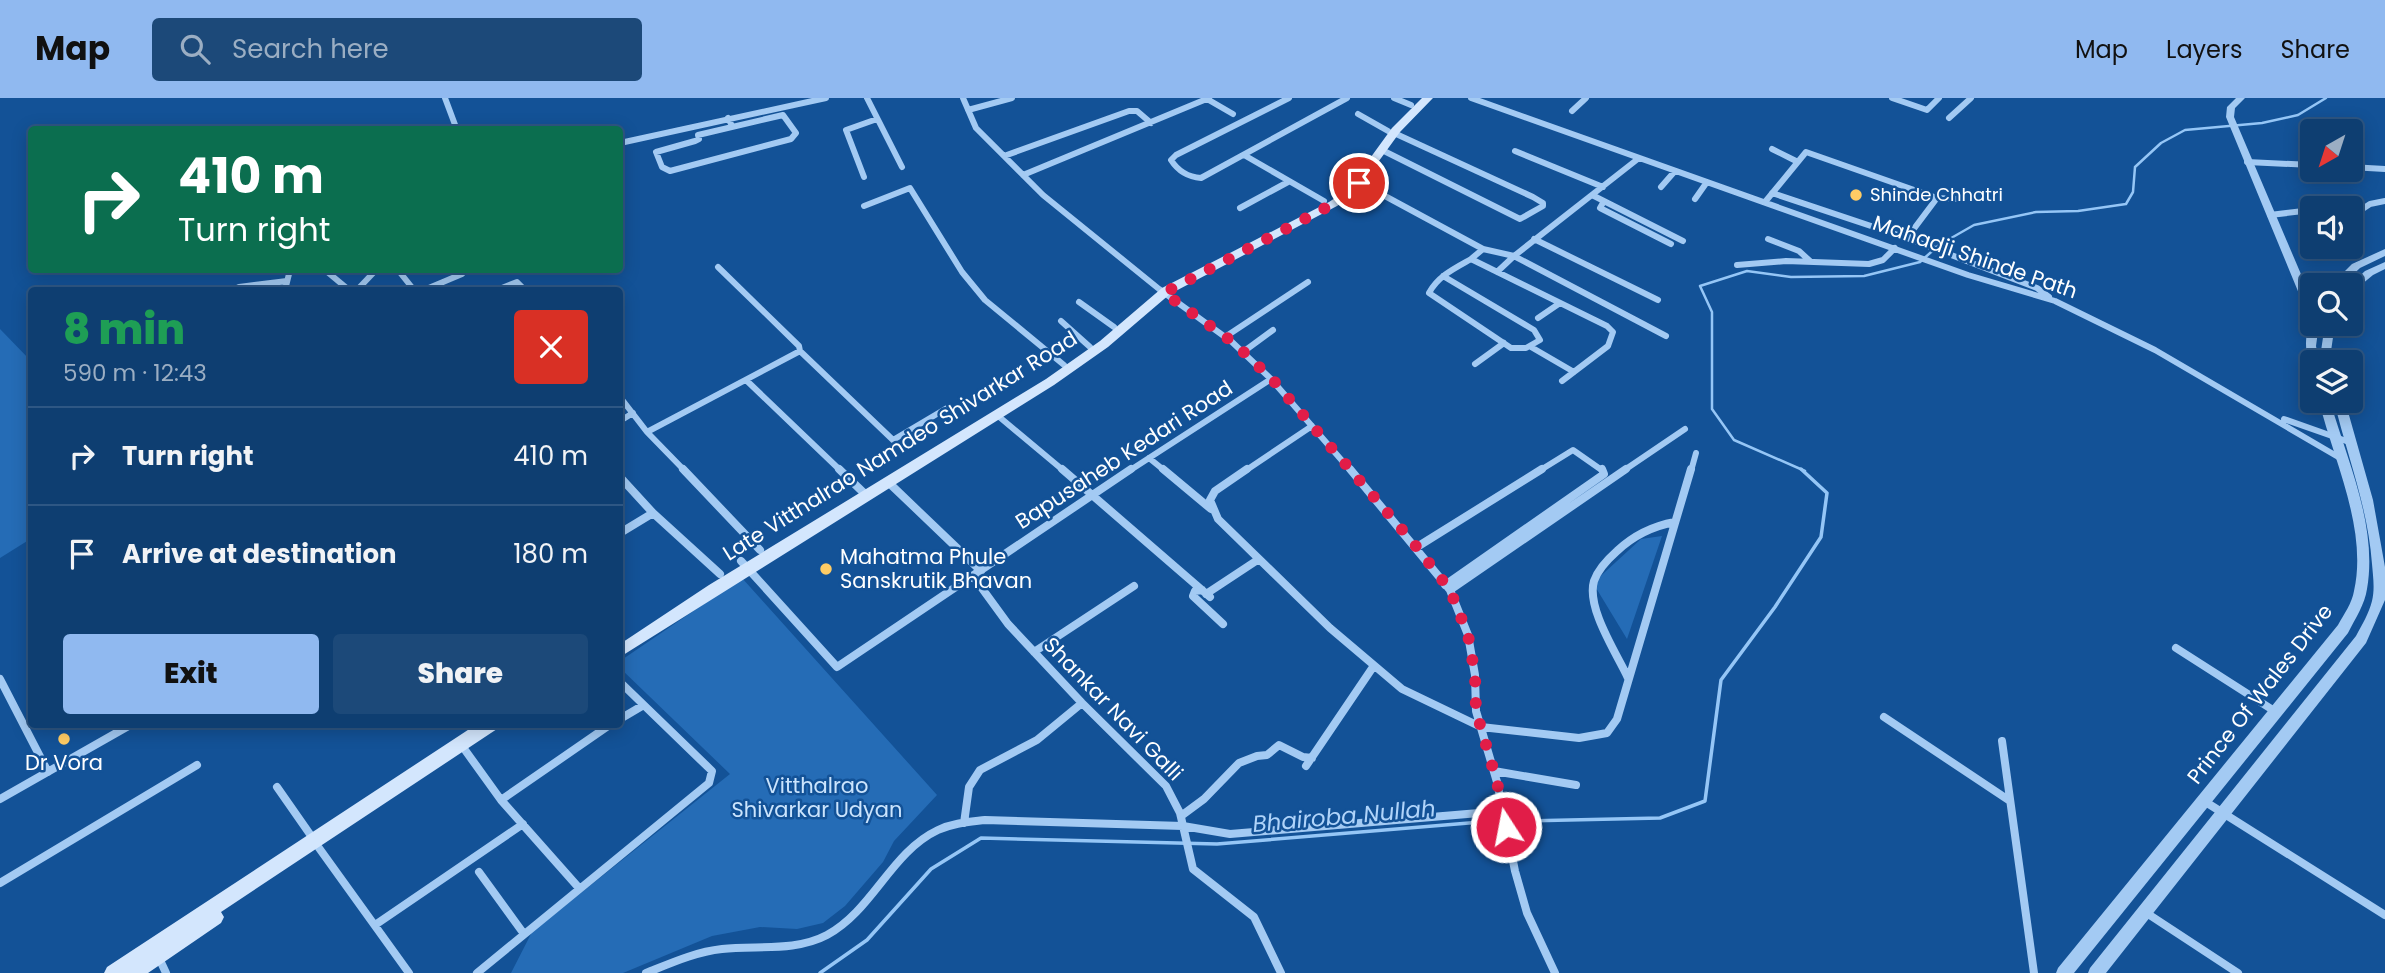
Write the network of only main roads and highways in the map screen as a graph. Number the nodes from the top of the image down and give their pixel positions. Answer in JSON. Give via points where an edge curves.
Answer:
{"nodes":[{"id":1,"x":1428,"y":98,"type":"edge"},
{"id":2,"x":1414,"y":102,"type":"edge"},
{"id":3,"x":1391,"y":132,"type":"junction"},
{"id":4,"x":1161,"y":291,"type":"junction"},
{"id":5,"x":863,"y":493,"type":"junction"},
{"id":6,"x":744,"y":565,"type":"junction"},
{"id":7,"x":623,"y":638,"type":"edge"},
{"id":8,"x":623,"y":649,"type":"edge"},
{"id":9,"x":485,"y":728,"type":"edge"},
{"id":10,"x":499,"y":728,"type":"edge"},
{"id":11,"x":317,"y":844,"type":"junction"},
{"id":12,"x":113,"y":973,"type":"edge"},
{"id":13,"x":132,"y":973,"type":"edge"}],
"edges":[{"from":1,"to":3,"type":"main road","name":"Late Vitthalrao Namdeo Shivarkar Road"},
{"from":2,"to":3,"type":"main road","name":"Late Vitthalrao Namdeo Shivarkar Road"},
{"from":3,"to":4,"type":"main road","name":"Late Vitthalrao Namdeo Shivarkar Road","via":[[1345,188]]},
{"from":3,"to":4,"type":"main road","name":"Late Vitthalrao Namdeo Shivarkar Road","via":[[1359,183],[1333,204]]},
{"from":4,"to":5,"type":"main road","name":"Late Vitthalrao Namdeo Shivarkar Road","via":[[1064,365]]},
{"from":4,"to":5,"type":"main road","name":"Late Vitthalrao Namdeo Shivarkar Road","via":[[1094,352],[888,482]]},
{"from":5,"to":6,"type":"main road","name":"Late Vitthalrao Namdeo Shivarkar Road"},
{"from":5,"to":6,"type":"main road","name":"Late Vitthalrao Namdeo Shivarkar Road","via":[[760,550]]},
{"from":6,"to":7,"type":"main road","name":"Late Vitthalrao Namdeo Shivarkar Road","via":[[720,574]]},
{"from":6,"to":8,"type":"main road","name":"Late Vitthalrao Namdeo Shivarkar Road"},
{"from":9,"to":11,"type":"main road"},
{"from":10,"to":11,"type":"main road"},
{"from":11,"to":12,"type":"main road"},
{"from":11,"to":13,"type":"main road"}]}
